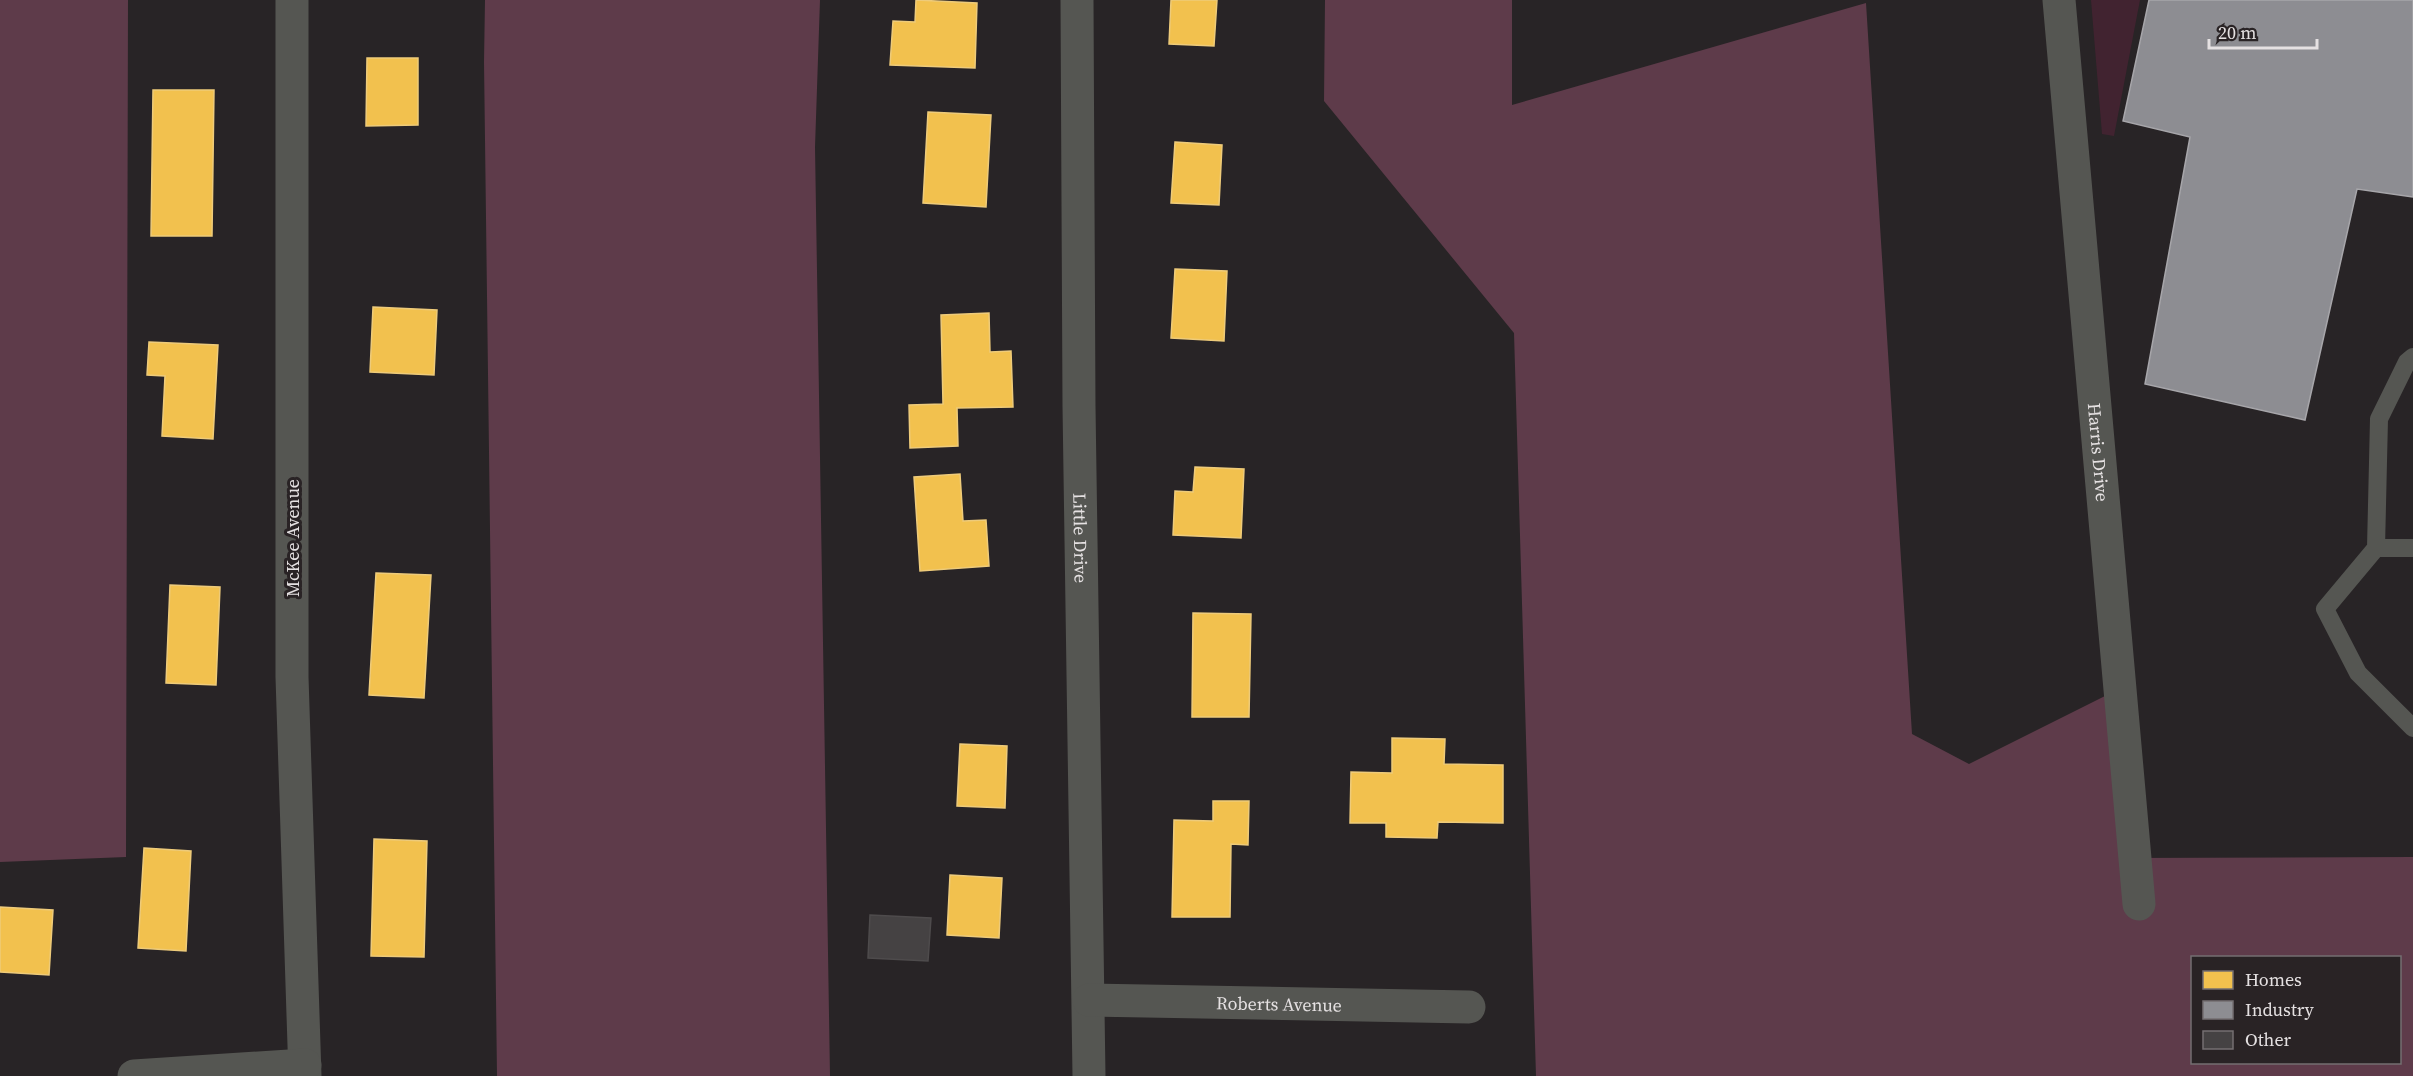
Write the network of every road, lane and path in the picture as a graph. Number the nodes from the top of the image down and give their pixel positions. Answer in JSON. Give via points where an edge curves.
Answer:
{"nodes":[{"id":1,"x":292,"y":0,"type":"edge"},
{"id":2,"x":1077,"y":0,"type":"edge"},
{"id":3,"x":2059,"y":0,"type":"edge"},
{"id":4,"x":2413,"y":357,"type":"edge"},
{"id":5,"x":2376,"y":548,"type":"junction"},
{"id":6,"x":2413,"y":548,"type":"edge"},
{"id":7,"x":2413,"y":728,"type":"edge"},
{"id":8,"x":2139,"y":904,"type":"dead end"},
{"id":9,"x":1089,"y":1000,"type":"junction"},
{"id":10,"x":1469,"y":1007,"type":"dead end"},
{"id":11,"x":305,"y":1071,"type":"edge"},
{"id":12,"x":134,"y":1076,"type":"edge"},
{"id":13,"x":1089,"y":1076,"type":"edge"}],
"edges":[{"from":1,"to":11,"type":"street","name":"McKee Avenue","via":[[292,677]]},
{"from":2,"to":9,"type":"street","name":"Little Drive","via":[[1078,394]]},
{"from":3,"to":8,"type":"street","name":"Harris Drive"},
{"from":4,"to":5,"type":"lane","via":[[2379,419]]},
{"from":5,"to":6,"type":"lane"},
{"from":5,"to":7,"type":"lane","via":[[2325,609],[2358,673]]},
{"from":9,"to":10,"type":"street","name":"Roberts Avenue"},
{"from":9,"to":13,"type":"street","name":"Little Drive"},
{"from":11,"to":12,"type":"street"}]}
